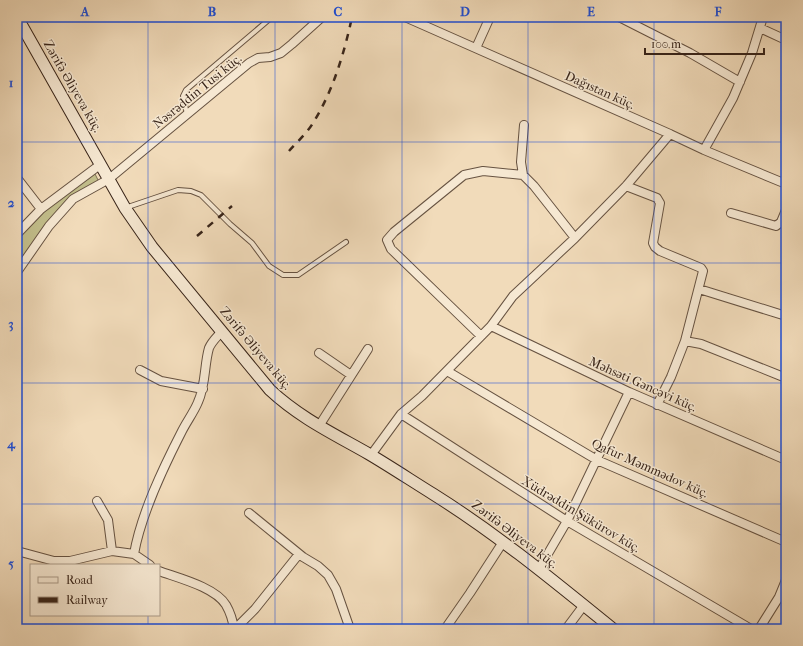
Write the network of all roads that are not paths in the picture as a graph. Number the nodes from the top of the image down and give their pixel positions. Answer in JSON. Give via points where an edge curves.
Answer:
{"nodes":[{"id":1,"x":18,"y":17,"type":"edge"},
{"id":2,"x":272,"y":17,"type":"edge"},
{"id":3,"x":322,"y":17,"type":"edge"},
{"id":4,"x":405,"y":17,"type":"edge"},
{"id":5,"x":490,"y":17,"type":"edge"},
{"id":6,"x":619,"y":17,"type":"edge"},
{"id":7,"x":760,"y":21,"type":"edge"},
{"id":8,"x":786,"y":40,"type":"edge"},
{"id":9,"x":476,"y":48,"type":"junction"},
{"id":10,"x":740,"y":82,"type":"junction"},
{"id":11,"x":188,"y":114,"type":"junction"},
{"id":12,"x":524,"y":125,"type":"dead end"},
{"id":13,"x":670,"y":134,"type":"junction"},
{"id":14,"x":704,"y":150,"type":"junction"},
{"id":15,"x":100,"y":164,"type":"junction"},
{"id":16,"x":523,"y":175,"type":"junction"},
{"id":17,"x":17,"y":178,"type":"edge"},
{"id":18,"x":109,"y":179,"type":"junction"},
{"id":19,"x":786,"y":184,"type":"edge"},
{"id":20,"x":626,"y":186,"type":"junction"},
{"id":21,"x":42,"y":208,"type":"junction"},
{"id":22,"x":125,"y":208,"type":"junction"},
{"id":23,"x":786,"y":210,"type":"edge"},
{"id":24,"x":731,"y":213,"type":"dead end"},
{"id":25,"x":783,"y":223,"type":"edge"},
{"id":26,"x":17,"y":234,"type":"edge"},
{"id":27,"x":575,"y":238,"type":"junction"},
{"id":28,"x":346,"y":242,"type":"dead end"},
{"id":29,"x":17,"y":272,"type":"edge"},
{"id":30,"x":699,"y":289,"type":"junction"},
{"id":31,"x":786,"y":316,"type":"edge"},
{"id":32,"x":492,"y":326,"type":"junction"},
{"id":33,"x":222,"y":331,"type":"junction"},
{"id":34,"x":481,"y":336,"type":"junction"},
{"id":35,"x":685,"y":341,"type":"junction"},
{"id":36,"x":368,"y":349,"type":"dead end"},
{"id":37,"x":319,"y":353,"type":"dead end"},
{"id":38,"x":140,"y":370,"type":"dead end"},
{"id":39,"x":446,"y":371,"type":"junction"},
{"id":40,"x":351,"y":375,"type":"junction"},
{"id":41,"x":786,"y":378,"type":"edge"},
{"id":42,"x":203,"y":389,"type":"junction"},
{"id":43,"x":629,"y":392,"type":"junction"},
{"id":44,"x":657,"y":405,"type":"junction"},
{"id":45,"x":401,"y":414,"type":"junction"},
{"id":46,"x":319,"y":426,"type":"junction"},
{"id":47,"x":371,"y":455,"type":"junction"},
{"id":48,"x":597,"y":460,"type":"junction"},
{"id":49,"x":786,"y":460,"type":"edge"},
{"id":50,"x":97,"y":501,"type":"dead end"},
{"id":51,"x":249,"y":513,"type":"dead end"},
{"id":52,"x":567,"y":521,"type":"junction"},
{"id":53,"x":503,"y":542,"type":"junction"},
{"id":54,"x":786,"y":542,"type":"edge"},
{"id":55,"x":112,"y":551,"type":"junction"},
{"id":56,"x":17,"y":552,"type":"edge"},
{"id":57,"x":134,"y":554,"type":"junction"},
{"id":58,"x":299,"y":554,"type":"junction"},
{"id":59,"x":149,"y":564,"type":"edge"},
{"id":60,"x":538,"y":569,"type":"junction"},
{"id":61,"x":160,"y":571,"type":"edge"},
{"id":62,"x":786,"y":580,"type":"edge"},
{"id":63,"x":584,"y":605,"type":"junction"},
{"id":64,"x":234,"y":629,"type":"edge"},
{"id":65,"x":350,"y":629,"type":"edge"},
{"id":66,"x":445,"y":629,"type":"edge"},
{"id":67,"x":566,"y":629,"type":"edge"},
{"id":68,"x":613,"y":629,"type":"edge"},
{"id":69,"x":751,"y":629,"type":"edge"},
{"id":70,"x":759,"y":629,"type":"edge"}],
"edges":[{"from":1,"to":15,"type":"street","name":"Zərifə Əliyeva küç."},
{"from":2,"to":11,"type":"lane","via":[[186,90],[184,96]]},
{"from":3,"to":11,"type":"street","name":"Nəsrəddin Tusi küç.","via":[[281,53],[258,58],[249,63]]},
{"from":4,"to":9,"type":"street","name":"Dağıstan küç."},
{"from":5,"to":9,"type":"street"},
{"from":6,"to":10,"type":"street"},
{"from":7,"to":8,"type":"street"},
{"from":7,"to":10,"type":"street","via":[[752,54]]},
{"from":9,"to":13,"type":"street","name":"Dağıstan küç."},
{"from":10,"to":14,"type":"street"},
{"from":11,"to":18,"type":"street","name":"Nəsrəddin Tusi küç."},
{"from":12,"to":16,"type":"street","via":[[521,162]]},
{"from":13,"to":14,"type":"street","name":"Dağıstan küç."},
{"from":13,"to":20,"type":"street"},
{"from":14,"to":19,"type":"street","name":"Dağıstan küç."},
{"from":15,"to":18,"type":"street","name":"Zərifə Əliyeva küç."},
{"from":15,"to":21,"type":"street"},
{"from":16,"to":27,"type":"street"},
{"from":16,"to":34,"type":"street","via":[[483,171],[464,175],[387,240],[391,249]]},
{"from":17,"to":21,"type":"street"},
{"from":18,"to":22,"type":"street","name":"Zərifə Əliyeva küç."},
{"from":18,"to":29,"type":"street","name":"Nəsrəddin Tusi küç.","via":[[73,199],[49,226]]},
{"from":20,"to":27,"type":"street"},
{"from":20,"to":30,"type":"street","via":[[658,198],[660,203],[653,243],[655,248],[701,268],[703,275]]},
{"from":21,"to":26,"type":"street"},
{"from":22,"to":28,"type":"lane","via":[[178,190],[201,195],[252,243],[269,266],[283,275],[298,275]]},
{"from":22,"to":33,"type":"street","name":"Zərifə Əliyeva küç.","via":[[152,247]]},
{"from":23,"to":25,"type":"street"},
{"from":24,"to":25,"type":"street","via":[[776,226]]},
{"from":27,"to":32,"type":"street","via":[[513,296]]},
{"from":30,"to":31,"type":"street"},
{"from":30,"to":35,"type":"street"},
{"from":32,"to":34,"type":"street"},
{"from":32,"to":43,"type":"street","name":"Məhsəti Gəncəvi küç."},
{"from":33,"to":42,"type":"street","via":[[210,347]]},
{"from":33,"to":46,"type":"street","name":"Zərifə Əliyeva küç.","via":[[285,404]]},
{"from":34,"to":39,"type":"street"},
{"from":35,"to":41,"type":"street","via":[[702,344]]},
{"from":35,"to":44,"type":"street"},
{"from":36,"to":40,"type":"street"},
{"from":37,"to":40,"type":"street"},
{"from":38,"to":42,"type":"street","via":[[161,381]]},
{"from":39,"to":45,"type":"street"},
{"from":39,"to":48,"type":"street","name":"Qafur Məmmədov küç."},
{"from":40,"to":46,"type":"street"},
{"from":42,"to":57,"type":"street","via":[[157,486]]},
{"from":43,"to":44,"type":"street","name":"Məhsəti Gəncəvi küç."},
{"from":43,"to":48,"type":"street"},
{"from":44,"to":49,"type":"street","name":"Məhsəti Gəncəvi küç."},
{"from":45,"to":47,"type":"street"},
{"from":45,"to":52,"type":"street","name":"Xüdrəddin Şükürov küç."},
{"from":46,"to":47,"type":"street","name":"Zərifə Əliyeva küç."},
{"from":47,"to":53,"type":"street","name":"Zərifə Əliyeva küç."},
{"from":48,"to":52,"type":"street"},
{"from":48,"to":54,"type":"street","name":"Qafur Məmmədov küç."},
{"from":50,"to":55,"type":"street","via":[[108,520]]},
{"from":51,"to":58,"type":"street"},
{"from":52,"to":60,"type":"street"},
{"from":52,"to":69,"type":"street","name":"Xüdrəddin Şükürov küç."},
{"from":53,"to":60,"type":"street","name":"Zərifə Əliyeva küç."},
{"from":53,"to":66,"type":"street"},
{"from":55,"to":56,"type":"street","via":[[70,561],[54,561]]},
{"from":55,"to":57,"type":"street"},
{"from":57,"to":59,"type":"street"},
{"from":58,"to":64,"type":"street","via":[[255,609]]},
{"from":58,"to":65,"type":"street","via":[[328,575]]},
{"from":60,"to":63,"type":"street","name":"Zərifə Əliyeva küç."},
{"from":61,"to":64,"type":"street","via":[[216,594],[226,605]]},
{"from":62,"to":70,"type":"street","via":[[779,597]]},
{"from":63,"to":67,"type":"street"},
{"from":63,"to":68,"type":"street","name":"Zərifə Əliyeva küç."}]}
